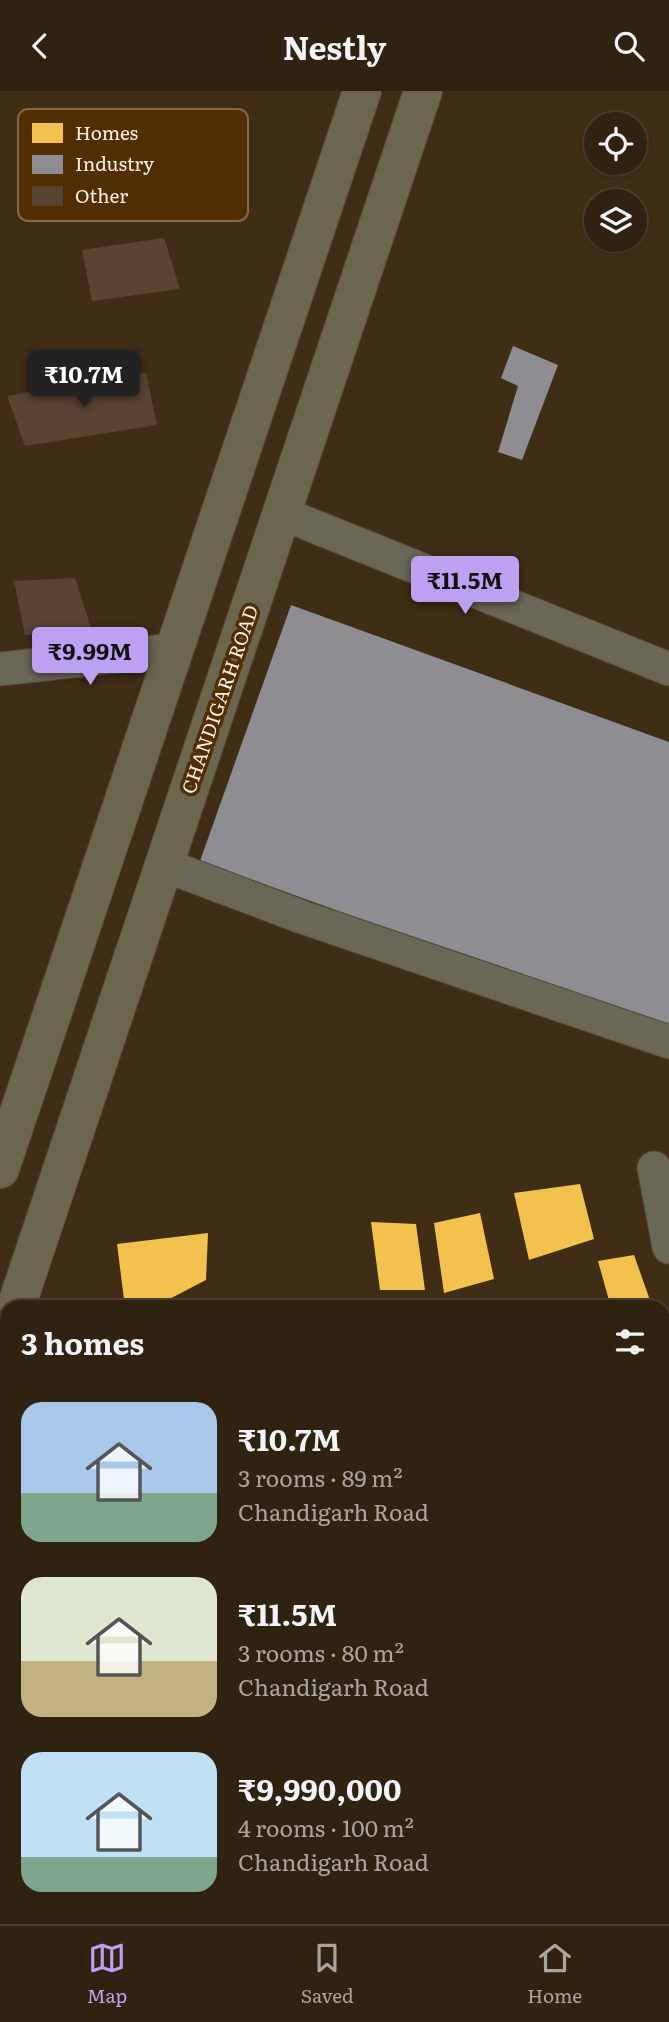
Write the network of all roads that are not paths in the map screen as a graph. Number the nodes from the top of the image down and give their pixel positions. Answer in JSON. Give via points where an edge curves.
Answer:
{"nodes":[{"id":1,"x":362,"y":91,"type":"edge"},
{"id":2,"x":423,"y":91,"type":"edge"},
{"id":3,"x":281,"y":513,"type":"junction"},
{"id":4,"x":173,"y":650,"type":"junction"},
{"id":5,"x":0,"y":669,"type":"edge"},
{"id":6,"x":669,"y":669,"type":"edge"},
{"id":7,"x":164,"y":865,"type":"junction"},
{"id":8,"x":669,"y":1042,"type":"edge"},
{"id":9,"x":654,"y":1168,"type":"dead end"},
{"id":10,"x":0,"y":1169,"type":"edge"},
{"id":11,"x":669,"y":1247,"type":"edge"},
{"id":12,"x":18,"y":1300,"type":"edge"}],
"edges":[{"from":1,"to":4,"type":"main road"},
{"from":2,"to":3,"type":"main road","name":"CHANDIGARH ROAD"},
{"from":3,"to":6,"type":"street"},
{"from":3,"to":7,"type":"main road","name":"CHANDIGARH ROAD"},
{"from":4,"to":5,"type":"street"},
{"from":4,"to":10,"type":"main road"},
{"from":7,"to":8,"type":"street"},
{"from":7,"to":12,"type":"main road","name":"CHANDIGARH ROAD"},
{"from":9,"to":11,"type":"street"}]}
